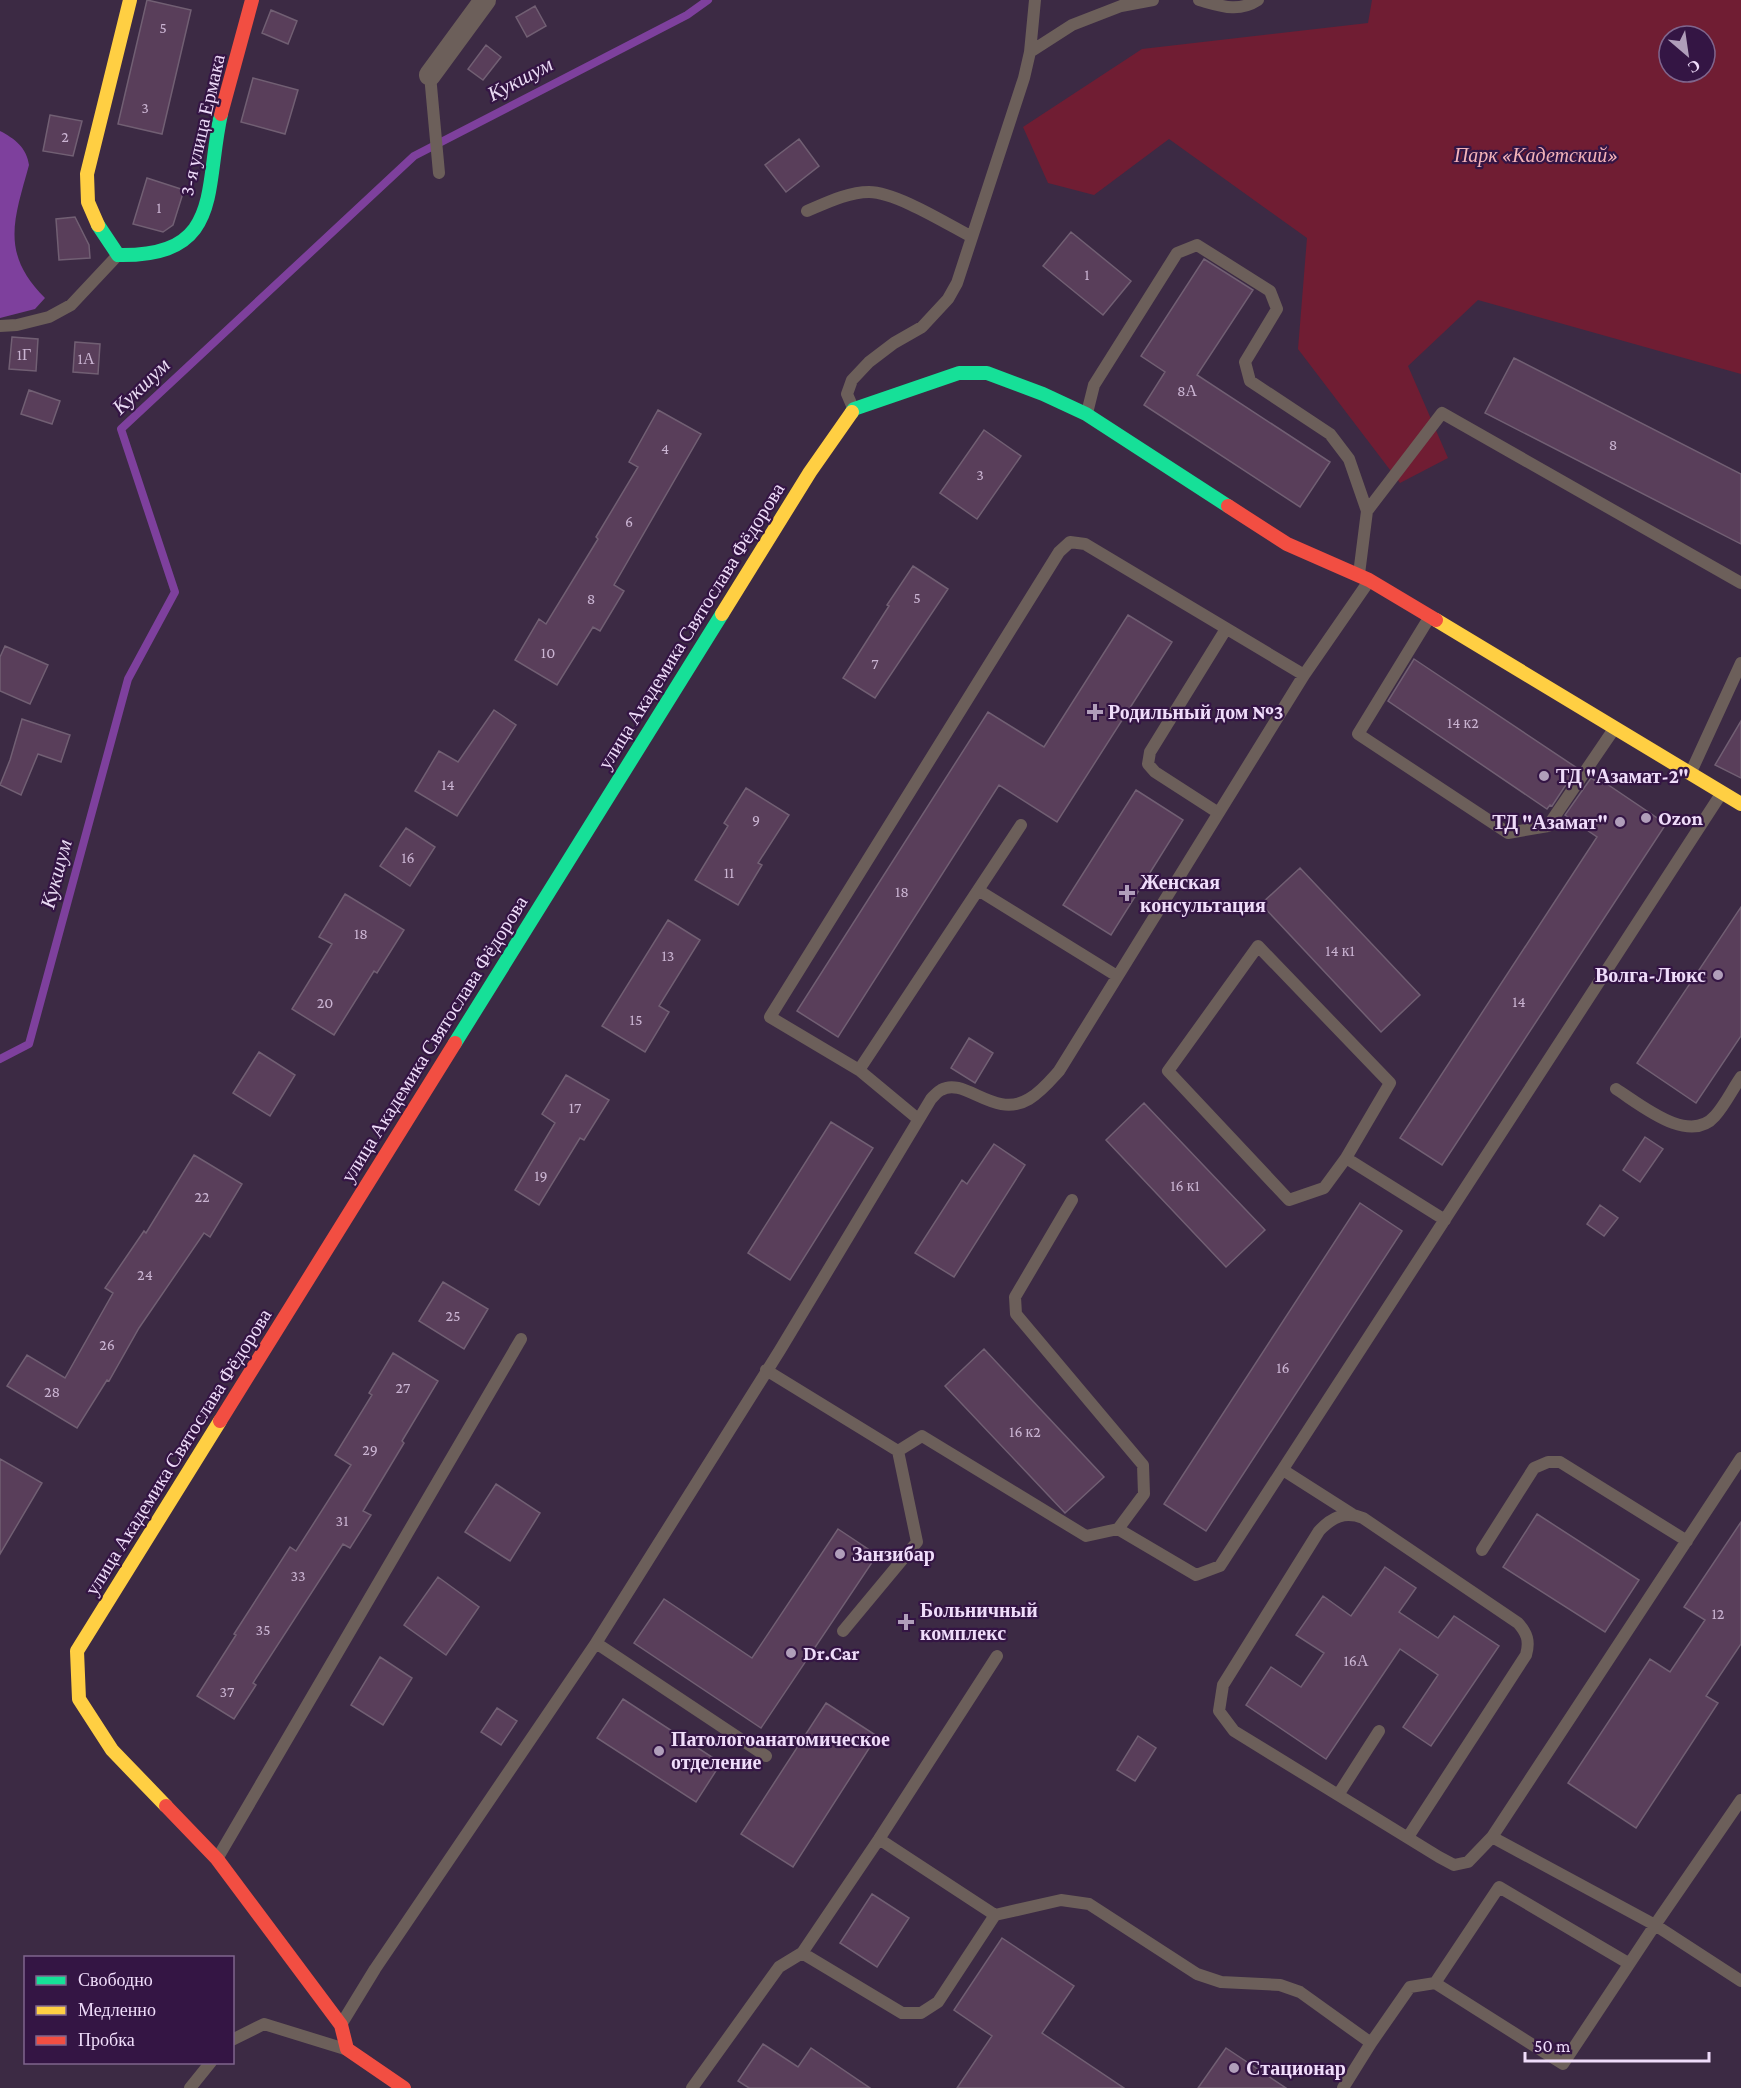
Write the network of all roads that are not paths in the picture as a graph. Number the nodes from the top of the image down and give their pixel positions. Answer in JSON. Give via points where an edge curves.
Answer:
{"nodes":[{"id":1,"x":130,"y":0,"type":"edge"},
{"id":2,"x":252,"y":0,"type":"edge"},
{"id":3,"x":485,"y":0,"type":"edge"},
{"id":4,"x":1035,"y":0,"type":"edge"},
{"id":5,"x":1153,"y":0,"type":"edge"},
{"id":6,"x":1199,"y":0,"type":"edge"},
{"id":7,"x":1258,"y":0,"type":"edge"},
{"id":8,"x":1030,"y":52,"type":"junction"},
{"id":9,"x":430,"y":75,"type":"joint"},
{"id":10,"x":439,"y":173,"type":"dead end"},
{"id":11,"x":807,"y":211,"type":"dead end"},
{"id":12,"x":972,"y":237,"type":"junction"},
{"id":13,"x":118,"y":255,"type":"junction"},
{"id":14,"x":0,"y":326,"type":"edge"},
{"id":15,"x":854,"y":409,"type":"junction"},
{"id":16,"x":1086,"y":414,"type":"junction"},
{"id":17,"x":1367,"y":511,"type":"junction"},
{"id":18,"x":1364,"y":577,"type":"junction"},
{"id":19,"x":1741,"y":583,"type":"edge"},
{"id":20,"x":1430,"y":616,"type":"junction"},
{"id":21,"x":1226,"y":629,"type":"junction"},
{"id":22,"x":1741,"y":663,"type":"edge"},
{"id":23,"x":1304,"y":675,"type":"junction"},
{"id":24,"x":1615,"y":728,"type":"junction"},
{"id":25,"x":1690,"y":773,"type":"junction"},
{"id":26,"x":1722,"y":793,"type":"junction"},
{"id":27,"x":1741,"y":804,"type":"edge"},
{"id":28,"x":1217,"y":812,"type":"junction"},
{"id":29,"x":1021,"y":825,"type":"dead end"},
{"id":30,"x":978,"y":890,"type":"junction"},
{"id":31,"x":1117,"y":976,"type":"junction"},
{"id":32,"x":859,"y":1070,"type":"junction"},
{"id":33,"x":1741,"y":1077,"type":"edge"},
{"id":34,"x":1616,"y":1089,"type":"dead end"},
{"id":35,"x":918,"y":1119,"type":"junction"},
{"id":36,"x":1346,"y":1158,"type":"junction"},
{"id":37,"x":1072,"y":1200,"type":"dead end"},
{"id":38,"x":1444,"y":1220,"type":"junction"},
{"id":39,"x":521,"y":1339,"type":"dead end"},
{"id":40,"x":766,"y":1370,"type":"junction"},
{"id":41,"x":898,"y":1451,"type":"junction"},
{"id":42,"x":1741,"y":1458,"type":"edge"},
{"id":43,"x":1283,"y":1470,"type":"junction"},
{"id":44,"x":1352,"y":1514,"type":"junction"},
{"id":45,"x":1118,"y":1529,"type":"junction"},
{"id":46,"x":1687,"y":1541,"type":"junction"},
{"id":47,"x":1482,"y":1550,"type":"dead end"},
{"id":48,"x":843,"y":1631,"type":"dead end"},
{"id":49,"x":596,"y":1642,"type":"junction"},
{"id":50,"x":997,"y":1656,"type":"dead end"},
{"id":51,"x":1378,"y":1731,"type":"dead end"},
{"id":52,"x":766,"y":1756,"type":"dead end"},
{"id":53,"x":1338,"y":1795,"type":"junction"},
{"id":54,"x":1741,"y":1800,"type":"edge"},
{"id":55,"x":1408,"y":1837,"type":"junction"},
{"id":56,"x":1492,"y":1837,"type":"junction"},
{"id":57,"x":879,"y":1839,"type":"junction"},
{"id":58,"x":217,"y":1859,"type":"junction"},
{"id":59,"x":995,"y":1915,"type":"junction"},
{"id":60,"x":1655,"y":1925,"type":"junction"},
{"id":61,"x":802,"y":1953,"type":"junction"},
{"id":62,"x":1628,"y":1963,"type":"junction"},
{"id":63,"x":1741,"y":1981,"type":"edge"},
{"id":64,"x":1435,"y":1983,"type":"junction"},
{"id":65,"x":341,"y":2025,"type":"junction"},
{"id":66,"x":234,"y":2039,"type":"edge"},
{"id":67,"x":1371,"y":2043,"type":"junction"},
{"id":68,"x":347,"y":2049,"type":"junction"},
{"id":69,"x":209,"y":2064,"type":"edge"},
{"id":70,"x":190,"y":2088,"type":"edge"},
{"id":71,"x":404,"y":2088,"type":"edge"},
{"id":72,"x":692,"y":2088,"type":"edge"},
{"id":73,"x":1342,"y":2088,"type":"edge"}],
"edges":[{"from":1,"to":13,"type":"street","via":[[87,174],[88,202]]},
{"from":2,"to":13,"type":"street","name":"3-я улица Ермака","via":[[215,142],[206,204],[196,226],[175,246],[152,256]]},
{"from":3,"to":9,"type":"street"},
{"from":4,"to":8,"type":"lane"},
{"from":5,"to":8,"type":"lane","via":[[1121,6],[1072,25]]},
{"from":6,"to":7,"type":"lane","via":[[1233,9]]},
{"from":8,"to":12,"type":"lane"},
{"from":9,"to":10,"type":"lane"},
{"from":11,"to":12,"type":"lane","via":[[838,198],[870,192],[895,198]]},
{"from":12,"to":15,"type":"lane","via":[[948,299],[922,327],[894,343],[852,380],[847,394]]},
{"from":13,"to":14,"type":"lane","via":[[71,305],[49,317]]},
{"from":15,"to":16,"type":"street","via":[[959,373],[987,373]]},
{"from":15,"to":58,"type":"street","name":"улица Академика Святослава Фёдорова","via":[[810,472],[77,1651],[79,1699],[112,1750]]},
{"from":16,"to":17,"type":"lane","via":[[1094,385],[1177,253],[1197,245],[1270,291],[1277,309],[1245,362],[1250,381],[1330,434],[1349,459]]},
{"from":16,"to":18,"type":"street","via":[[1287,544]]},
{"from":17,"to":18,"type":"lane"},
{"from":17,"to":19,"type":"lane","via":[[1442,413]]},
{"from":18,"to":20,"type":"street"},
{"from":18,"to":23,"type":"lane"},
{"from":20,"to":24,"type":"street"},
{"from":20,"to":24,"type":"lane","via":[[1358,734],[1508,833],[1548,826]]},
{"from":21,"to":23,"type":"lane"},
{"from":21,"to":28,"type":"lane","via":[[1150,752],[1148,764]]},
{"from":21,"to":32,"type":"lane","via":[[1085,544],[1070,542],[1059,552],[770,1017]]},
{"from":22,"to":25,"type":"lane"},
{"from":23,"to":28,"type":"lane"},
{"from":24,"to":25,"type":"street"},
{"from":25,"to":26,"type":"street"},
{"from":26,"to":27,"type":"street"},
{"from":26,"to":38,"type":"lane"},
{"from":28,"to":31,"type":"lane"},
{"from":29,"to":30,"type":"lane"},
{"from":30,"to":31,"type":"lane"},
{"from":30,"to":32,"type":"lane"},
{"from":31,"to":35,"type":"lane","via":[[1059,1071],[1027,1101],[1009,1106],[959,1087],[942,1089]]},
{"from":32,"to":35,"type":"lane"},
{"from":33,"to":34,"type":"lane","via":[[1713,1118],[1695,1127],[1674,1125]]},
{"from":35,"to":40,"type":"lane"},
{"from":36,"to":36,"type":"lane","via":[[1324,1188],[1289,1200],[1168,1071],[1258,946],[1390,1083]]},
{"from":36,"to":38,"type":"lane"},
{"from":37,"to":45,"type":"lane","via":[[1015,1297],[1016,1314],[1143,1465],[1144,1494]]},
{"from":38,"to":43,"type":"lane"},
{"from":39,"to":58,"type":"lane"},
{"from":40,"to":41,"type":"lane"},
{"from":40,"to":49,"type":"lane"},
{"from":41,"to":45,"type":"lane","via":[[922,1436],[1086,1536]]},
{"from":41,"to":48,"type":"lane","via":[[917,1542]]},
{"from":42,"to":46,"type":"lane"},
{"from":43,"to":44,"type":"lane"},
{"from":43,"to":45,"type":"lane","via":[[1220,1566],[1196,1575]]},
{"from":44,"to":53,"type":"lane","via":[[1339,1516],[1320,1530],[1223,1685],[1219,1711],[1234,1731]]},
{"from":44,"to":55,"type":"lane","via":[[1518,1623],[1528,1639],[1526,1654]]},
{"from":46,"to":47,"type":"lane","via":[[1560,1462],[1548,1462],[1534,1468]]},
{"from":46,"to":56,"type":"lane"},
{"from":49,"to":52,"type":"lane"},
{"from":49,"to":65,"type":"lane"},
{"from":50,"to":57,"type":"lane"},
{"from":51,"to":53,"type":"lane"},
{"from":53,"to":55,"type":"lane"},
{"from":54,"to":60,"type":"lane"},
{"from":55,"to":56,"type":"lane","via":[[1454,1865],[1468,1862]]},
{"from":56,"to":60,"type":"lane"},
{"from":57,"to":59,"type":"lane"},
{"from":57,"to":61,"type":"lane"},
{"from":58,"to":65,"type":"street"},
{"from":59,"to":61,"type":"lane","via":[[938,2002],[921,2013],[902,2013]]},
{"from":59,"to":67,"type":"lane","via":[[1061,1900],[1089,1904],[1197,1974],[1221,1982],[1280,1984],[1300,1992]]},
{"from":60,"to":62,"type":"lane"},
{"from":60,"to":63,"type":"lane"},
{"from":61,"to":72,"type":"lane","via":[[779,1967]]},
{"from":62,"to":64,"type":"lane","via":[[1499,1887]]},
{"from":62,"to":64,"type":"lane","via":[[1563,2064]]},
{"from":64,"to":67,"type":"lane","via":[[1410,1987]]},
{"from":65,"to":68,"type":"street"},
{"from":66,"to":68,"type":"lane","via":[[264,2024]]},
{"from":67,"to":73,"type":"lane"},
{"from":68,"to":71,"type":"street"},
{"from":69,"to":70,"type":"lane"}]}
